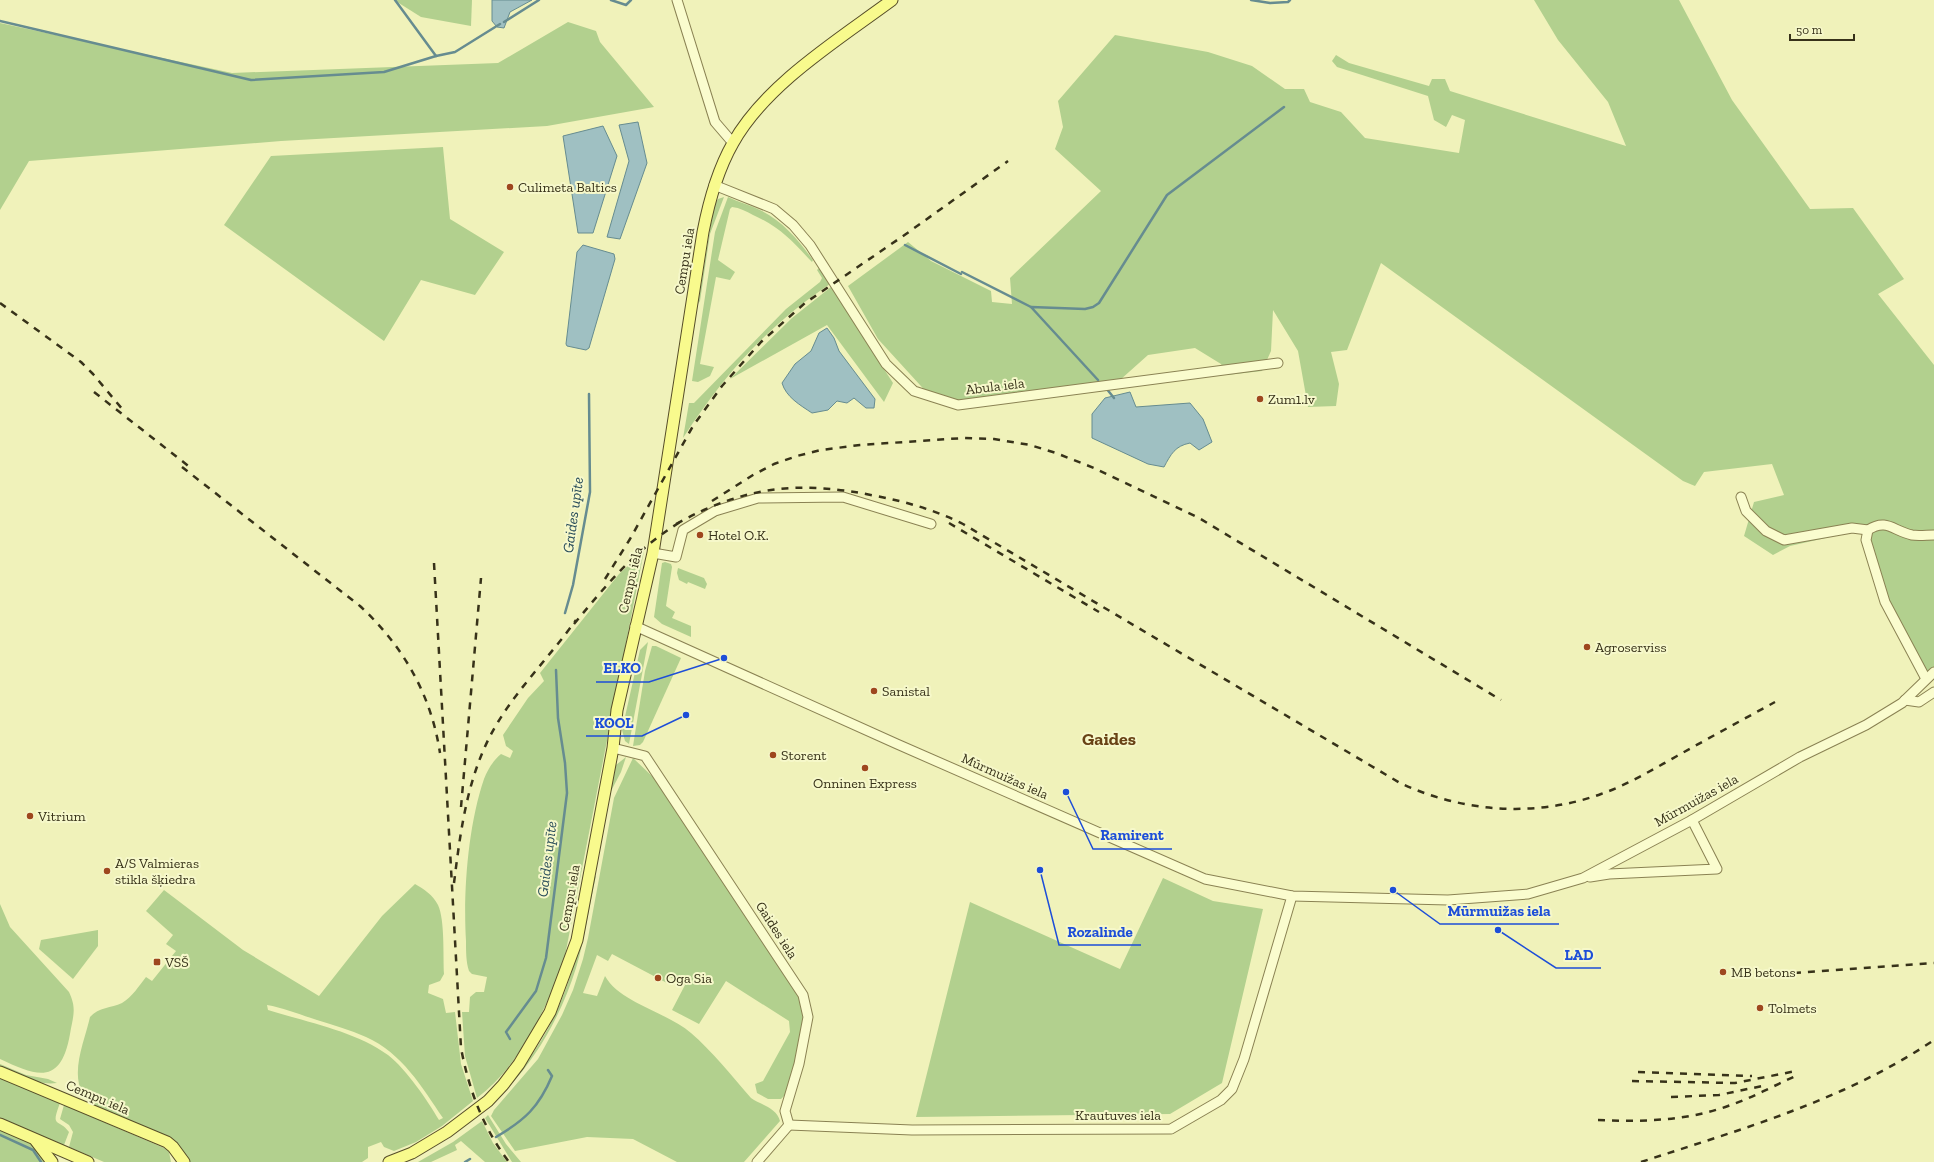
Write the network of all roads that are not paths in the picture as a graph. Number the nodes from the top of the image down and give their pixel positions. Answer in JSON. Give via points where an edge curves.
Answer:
{"nodes":[{"id":1,"x":677,"y":0,"type":"edge"},
{"id":2,"x":892,"y":0,"type":"edge"},
{"id":3,"x":733,"y":143,"type":"junction"},
{"id":4,"x":714,"y":186,"type":"junction"},
{"id":5,"x":1278,"y":363,"type":"dead end"},
{"id":6,"x":1742,"y":497,"type":"dead end"},
{"id":7,"x":931,"y":524,"type":"dead end"},
{"id":8,"x":1868,"y":530,"type":"junction"},
{"id":9,"x":1934,"y":535,"type":"edge"},
{"id":10,"x":653,"y":553,"type":"junction"},
{"id":11,"x":635,"y":626,"type":"junction"},
{"id":12,"x":1934,"y":672,"type":"edge"},
{"id":13,"x":1926,"y":679,"type":"junction"},
{"id":14,"x":1934,"y":692,"type":"edge"},
{"id":15,"x":1905,"y":700,"type":"junction"},
{"id":16,"x":613,"y":748,"type":"junction"},
{"id":17,"x":1692,"y":820,"type":"junction"},
{"id":18,"x":1583,"y":878,"type":"junction"},
{"id":19,"x":1292,"y":896,"type":"junction"},
{"id":20,"x":0,"y":1072,"type":"edge"},
{"id":21,"x":0,"y":1124,"type":"edge"},
{"id":22,"x":789,"y":1125,"type":"junction"},
{"id":23,"x":35,"y":1139,"type":"junction"},
{"id":24,"x":181,"y":1160,"type":"edge"},
{"id":25,"x":80,"y":1161,"type":"edge"},
{"id":26,"x":52,"y":1162,"type":"edge"},
{"id":27,"x":389,"y":1162,"type":"edge"},
{"id":28,"x":757,"y":1162,"type":"edge"}],
"edges":[{"from":1,"to":3,"type":"street","via":[[715,122]]},
{"from":2,"to":3,"type":"main road","name":"Cempu iela","via":[[790,76],[761,105]]},
{"from":3,"to":4,"type":"main road","name":"Cempu iela"},
{"from":4,"to":5,"type":"street","name":"Abula iela","via":[[774,209],[793,225],[810,245],[886,364],[914,391],[958,405]]},
{"from":4,"to":10,"type":"main road","name":"Cempu iela","via":[[703,232]]},
{"from":6,"to":8,"type":"street","via":[[1746,511],[1766,531],[1784,540],[1852,528]]},
{"from":7,"to":10,"type":"street","via":[[843,498],[758,498],[715,512],[684,530],[676,557]]},
{"from":8,"to":9,"type":"street","via":[[1877,524],[1912,535]]},
{"from":8,"to":13,"type":"street","via":[[1866,540],[1885,602]]},
{"from":10,"to":11,"type":"main road","name":"Cempu iela"},
{"from":11,"to":16,"type":"main road","name":"Cempu iela","via":[[617,710]]},
{"from":11,"to":19,"type":"street","name":"Mūrmuižas iela","via":[[1204,879]]},
{"from":12,"to":13,"type":"street","name":"Mūrmuižas iela"},
{"from":13,"to":15,"type":"street","name":"Mūrmuižas iela"},
{"from":14,"to":15,"type":"street","name":"Mūrmuižas iela","via":[[1919,702]]},
{"from":15,"to":17,"type":"street","name":"Mūrmuižas iela","via":[[1866,725],[1800,757]]},
{"from":16,"to":22,"type":"street","name":"Gaides iela","via":[[645,756],[803,994],[808,1017],[799,1064],[785,1111]]},
{"from":16,"to":27,"type":"main road","name":"Cempu iela","via":[[576,940],[550,1012],[519,1064],[488,1101],[447,1132]]},
{"from":17,"to":18,"type":"street","name":"Mūrmuižas iela"},
{"from":17,"to":18,"type":"street","via":[[1717,869],[1608,874]]},
{"from":18,"to":19,"type":"street","name":"Mūrmuižas iela","via":[[1528,894],[1448,900]]},
{"from":19,"to":22,"type":"street","name":"Krautuves iela","via":[[1244,1059],[1232,1089],[1221,1100],[1171,1129],[912,1130]]},
{"from":20,"to":24,"type":"main road","name":"Cempu iela","via":[[167,1142]]},
{"from":21,"to":23,"type":"main road"},
{"from":22,"to":28,"type":"street"},
{"from":23,"to":25,"type":"main road"},
{"from":23,"to":26,"type":"main road"}]}
